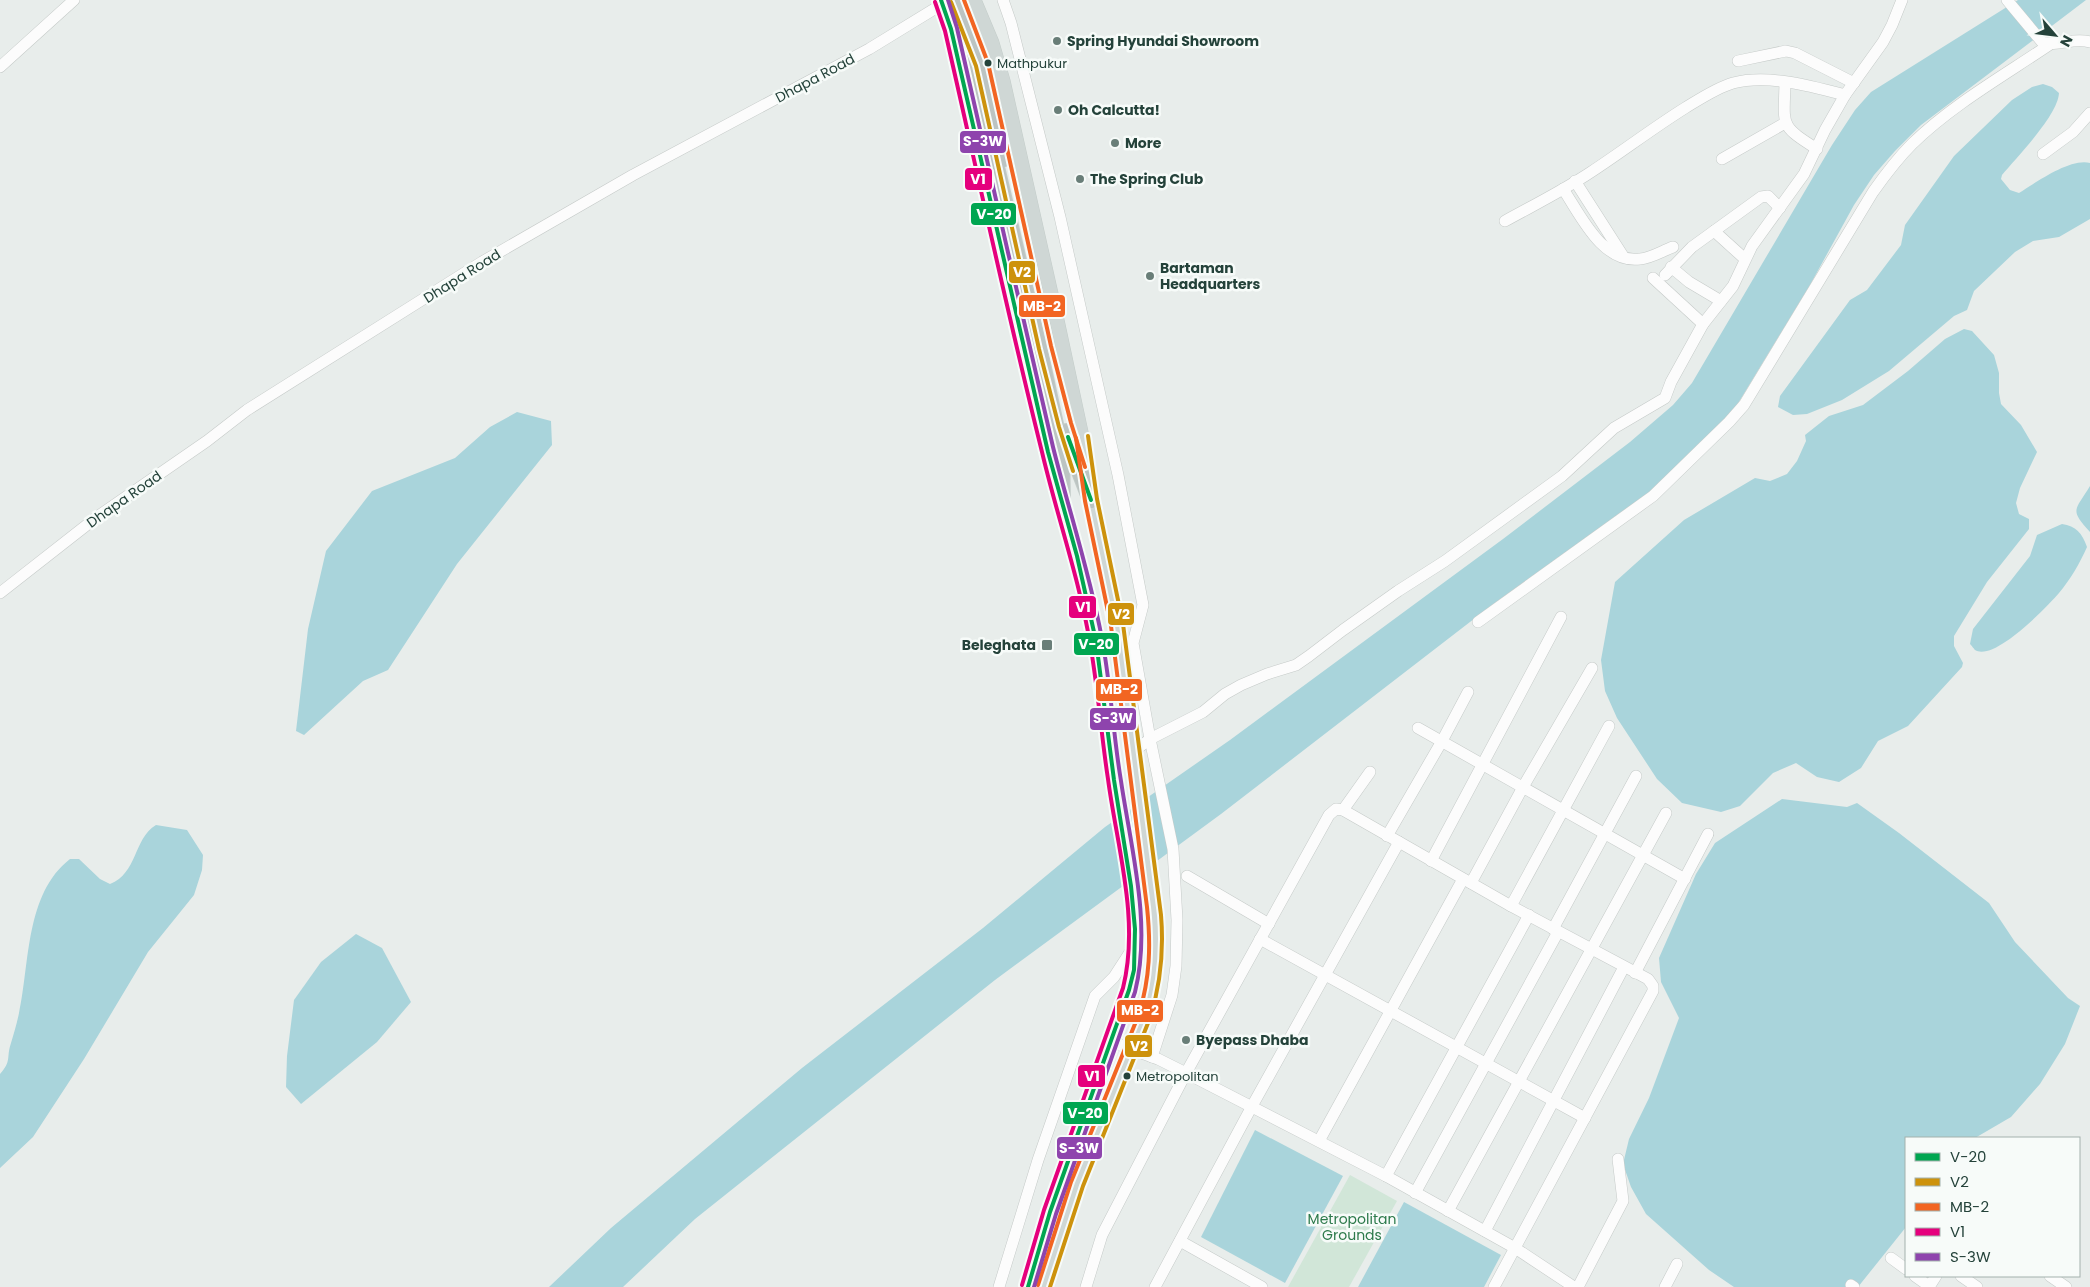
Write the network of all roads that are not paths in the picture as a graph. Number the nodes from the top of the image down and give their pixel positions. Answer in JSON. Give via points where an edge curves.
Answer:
{"nodes":[{"id":1,"x":74,"y":0,"type":"edge"},
{"id":2,"x":1004,"y":0,"type":"edge"},
{"id":3,"x":1902,"y":0,"type":"edge"},
{"id":4,"x":947,"y":1,"type":"edge"},
{"id":5,"x":979,"y":1,"type":"edge"},
{"id":6,"x":2008,"y":1,"type":"edge"},
{"id":7,"x":2090,"y":42,"type":"edge"},
{"id":8,"x":2045,"y":43,"type":"junction"},
{"id":9,"x":1738,"y":61,"type":"dead end"},
{"id":10,"x":0,"y":67,"type":"edge"},
{"id":11,"x":1784,"y":82,"type":"junction"},
{"id":12,"x":1854,"y":83,"type":"junction"},
{"id":13,"x":1845,"y":95,"type":"junction"},
{"id":14,"x":2090,"y":113,"type":"edge"},
{"id":15,"x":1786,"y":123,"type":"junction"},
{"id":16,"x":1817,"y":149,"type":"junction"},
{"id":17,"x":2043,"y":154,"type":"dead end"},
{"id":18,"x":1722,"y":159,"type":"dead end"},
{"id":19,"x":1001,"y":165,"type":"junction"},
{"id":20,"x":1575,"y":181,"type":"junction"},
{"id":21,"x":1563,"y":189,"type":"junction"},
{"id":22,"x":1780,"y":208,"type":"junction"},
{"id":23,"x":1505,"y":221,"type":"dead end"},
{"id":24,"x":1714,"y":231,"type":"junction"},
{"id":25,"x":1673,"y":247,"type":"dead end"},
{"id":26,"x":1624,"y":257,"type":"junction"},
{"id":27,"x":1745,"y":258,"type":"junction"},
{"id":28,"x":1653,"y":278,"type":"dead end"},
{"id":29,"x":1721,"y":301,"type":"junction"},
{"id":30,"x":1703,"y":324,"type":"junction"},
{"id":31,"x":1092,"y":500,"type":"junction"},
{"id":32,"x":1062,"y":504,"type":"junction"},
{"id":33,"x":0,"y":593,"type":"edge"},
{"id":34,"x":1561,"y":617,"type":"dead end"},
{"id":35,"x":1478,"y":622,"type":"dead end"},
{"id":36,"x":1592,"y":668,"type":"dead end"},
{"id":37,"x":1468,"y":692,"type":"dead end"},
{"id":38,"x":1609,"y":726,"type":"dead end"},
{"id":39,"x":1418,"y":728,"type":"dead end"},
{"id":40,"x":1150,"y":739,"type":"junction"},
{"id":41,"x":1442,"y":742,"type":"junction"},
{"id":42,"x":1133,"y":752,"type":"junction"},
{"id":43,"x":1483,"y":765,"type":"junction"},
{"id":44,"x":1370,"y":772,"type":"dead end"},
{"id":45,"x":1636,"y":776,"type":"dead end"},
{"id":46,"x":1522,"y":787,"type":"junction"},
{"id":47,"x":1343,"y":810,"type":"junction"},
{"id":48,"x":1563,"y":810,"type":"junction"},
{"id":49,"x":1666,"y":813,"type":"dead end"},
{"id":50,"x":1605,"y":834,"type":"junction"},
{"id":51,"x":1708,"y":834,"type":"dead end"},
{"id":52,"x":1387,"y":836,"type":"junction"},
{"id":53,"x":1398,"y":842,"type":"junction"},
{"id":54,"x":1644,"y":856,"type":"junction"},
{"id":55,"x":1431,"y":861,"type":"junction"},
{"id":56,"x":1187,"y":876,"type":"dead end"},
{"id":57,"x":1685,"y":879,"type":"junction"},
{"id":58,"x":1467,"y":881,"type":"junction"},
{"id":59,"x":1511,"y":906,"type":"junction"},
{"id":60,"x":1529,"y":915,"type":"junction"},
{"id":61,"x":1269,"y":924,"type":"junction"},
{"id":62,"x":1556,"y":930,"type":"junction"},
{"id":63,"x":1260,"y":939,"type":"junction"},
{"id":64,"x":1136,"y":943,"type":"junction"},
{"id":65,"x":1593,"y":950,"type":"junction"},
{"id":66,"x":1624,"y":967,"type":"junction"},
{"id":67,"x":1635,"y":973,"type":"junction"},
{"id":68,"x":1326,"y":975,"type":"junction"},
{"id":69,"x":1390,"y":1011,"type":"junction"},
{"id":70,"x":1112,"y":1042,"type":"junction"},
{"id":71,"x":1456,"y":1048,"type":"junction"},
{"id":72,"x":1132,"y":1050,"type":"junction"},
{"id":73,"x":1152,"y":1057,"type":"junction"},
{"id":74,"x":1486,"y":1065,"type":"junction"},
{"id":75,"x":1186,"y":1072,"type":"junction"},
{"id":76,"x":1518,"y":1083,"type":"junction"},
{"id":77,"x":1554,"y":1102,"type":"junction"},
{"id":78,"x":1251,"y":1108,"type":"junction"},
{"id":79,"x":1585,"y":1118,"type":"junction"},
{"id":80,"x":1319,"y":1141,"type":"junction"},
{"id":81,"x":1618,"y":1159,"type":"dead end"},
{"id":82,"x":1386,"y":1176,"type":"junction"},
{"id":83,"x":1415,"y":1193,"type":"junction"},
{"id":84,"x":1448,"y":1211,"type":"junction"},
{"id":85,"x":1485,"y":1231,"type":"junction"},
{"id":86,"x":1180,"y":1241,"type":"junction"},
{"id":87,"x":1515,"y":1248,"type":"junction"},
{"id":88,"x":1891,"y":1258,"type":"dead end"},
{"id":89,"x":1677,"y":1264,"type":"dead end"},
{"id":90,"x":1905,"y":1268,"type":"edge"},
{"id":91,"x":1916,"y":1277,"type":"edge"},
{"id":92,"x":1962,"y":1277,"type":"edge"},
{"id":93,"x":2051,"y":1277,"type":"edge"},
{"id":94,"x":1246,"y":1283,"type":"edge"},
{"id":95,"x":1929,"y":1286,"type":"edge"},
{"id":96,"x":1975,"y":1286,"type":"edge"},
{"id":97,"x":999,"y":1287,"type":"edge"},
{"id":98,"x":1028,"y":1287,"type":"edge"},
{"id":99,"x":1044,"y":1287,"type":"edge"},
{"id":100,"x":1086,"y":1287,"type":"edge"},
{"id":101,"x":1155,"y":1287,"type":"edge"},
{"id":102,"x":1262,"y":1287,"type":"edge"},
{"id":103,"x":1494,"y":1287,"type":"edge"},
{"id":104,"x":1574,"y":1287,"type":"edge"},
{"id":105,"x":1578,"y":1287,"type":"edge"},
{"id":106,"x":1665,"y":1287,"type":"edge"},
{"id":107,"x":2066,"y":1287,"type":"edge"}],
"edges":[{"from":1,"to":10,"type":"street"},
{"from":2,"to":40,"type":"street","via":[[1060,217],[1134,557],[1143,605],[1133,643]]},
{"from":3,"to":12,"type":"street","via":[[1883,42]]},
{"from":4,"to":5,"type":"street"},
{"from":4,"to":19,"type":"highway","bridge":true,"via":[[982,64]]},
{"from":4,"to":32,"type":"main road"},
{"from":4,"to":33,"type":"street","name":"Dhapa Road","via":[[869,49],[633,175],[482,262],[247,410],[97,517]]},
{"from":5,"to":31,"type":"main road","via":[[1003,80],[1082,437]]},
{"from":6,"to":8,"type":"street"},
{"from":7,"to":8,"type":"street"},
{"from":8,"to":35,"type":"street","via":[[1947,115],[1891,166],[1744,405],[1729,422],[1653,496]]},
{"from":9,"to":12,"type":"street","via":[[1786,51],[1804,56]]},
{"from":11,"to":13,"type":"street"},
{"from":11,"to":15,"type":"street"},
{"from":11,"to":20,"type":"street","via":[[1748,81],[1720,88]]},
{"from":12,"to":13,"type":"street"},
{"from":13,"to":16,"type":"street"},
{"from":14,"to":17,"type":"street","via":[[2073,132]]},
{"from":15,"to":16,"type":"street","via":[[1793,133]]},
{"from":15,"to":18,"type":"street"},
{"from":16,"to":22,"type":"street"},
{"from":19,"to":31,"type":"highway","via":[[1065,426]]},
{"from":19,"to":32,"type":"highway","via":[[1061,452]]},
{"from":20,"to":21,"type":"street"},
{"from":20,"to":26,"type":"street"},
{"from":21,"to":23,"type":"street"},
{"from":21,"to":26,"type":"street","via":[[1594,235],[1606,248]]},
{"from":22,"to":24,"type":"street","via":[[1765,196]]},
{"from":22,"to":27,"type":"street"},
{"from":24,"to":27,"type":"street"},
{"from":24,"to":29,"type":"street","via":[[1688,250],[1668,271]]},
{"from":25,"to":26,"type":"street","via":[[1649,257]]},
{"from":27,"to":29,"type":"street","via":[[1733,286]]},
{"from":28,"to":30,"type":"street"},
{"from":29,"to":30,"type":"street"},
{"from":30,"to":40,"type":"street","via":[[1661,402],[1614,428],[1562,476],[1310,656],[1241,685],[1203,712]]},
{"from":31,"to":42,"type":"main road","via":[[1117,624]]},
{"from":32,"to":64,"type":"main road","via":[[1096,642],[1131,886]]},
{"from":34,"to":43,"type":"street"},
{"from":36,"to":46,"type":"street"},
{"from":37,"to":41,"type":"street"},
{"from":38,"to":48,"type":"street"},
{"from":39,"to":41,"type":"street"},
{"from":40,"to":42,"type":"street"},
{"from":40,"to":73,"type":"street","via":[[1173,849],[1177,920],[1172,996]]},
{"from":41,"to":43,"type":"street"},
{"from":41,"to":52,"type":"street"},
{"from":42,"to":72,"type":"main road","via":[[1156,949],[1154,984]]},
{"from":43,"to":46,"type":"street"},
{"from":43,"to":55,"type":"street"},
{"from":44,"to":47,"type":"street"},
{"from":45,"to":50,"type":"street"},
{"from":46,"to":48,"type":"street"},
{"from":46,"to":58,"type":"street"},
{"from":47,"to":52,"type":"street"},
{"from":47,"to":61,"type":"street","via":[[1336,809],[1329,815]]},
{"from":48,"to":50,"type":"street"},
{"from":48,"to":59,"type":"street"},
{"from":49,"to":54,"type":"street"},
{"from":50,"to":54,"type":"street"},
{"from":50,"to":62,"type":"street"},
{"from":51,"to":57,"type":"street"},
{"from":52,"to":53,"type":"street"},
{"from":53,"to":55,"type":"street"},
{"from":53,"to":68,"type":"street"},
{"from":54,"to":57,"type":"street"},
{"from":54,"to":65,"type":"street"},
{"from":55,"to":58,"type":"street"},
{"from":56,"to":61,"type":"street"},
{"from":57,"to":67,"type":"street"},
{"from":58,"to":59,"type":"street"},
{"from":58,"to":69,"type":"street"},
{"from":59,"to":60,"type":"street"},
{"from":60,"to":62,"type":"street"},
{"from":60,"to":71,"type":"street"},
{"from":61,"to":63,"type":"street"},
{"from":62,"to":65,"type":"street"},
{"from":62,"to":74,"type":"street"},
{"from":63,"to":68,"type":"street"},
{"from":63,"to":75,"type":"street"},
{"from":64,"to":70,"type":"main road","via":[[1130,990]]},
{"from":64,"to":97,"type":"street","via":[[1114,977],[1095,996],[1038,1160]]},
{"from":65,"to":66,"type":"street"},
{"from":65,"to":76,"type":"street"},
{"from":66,"to":67,"type":"street"},
{"from":66,"to":77,"type":"street"},
{"from":67,"to":79,"type":"street","via":[[1652,983],[1653,991]]},
{"from":68,"to":69,"type":"street"},
{"from":68,"to":78,"type":"street"},
{"from":69,"to":71,"type":"street"},
{"from":69,"to":80,"type":"street"},
{"from":70,"to":72,"type":"street"},
{"from":70,"to":98,"type":"main road","via":[[1059,1187]]},
{"from":71,"to":74,"type":"street"},
{"from":71,"to":82,"type":"street"},
{"from":72,"to":73,"type":"street"},
{"from":72,"to":99,"type":"main road","via":[[1071,1200]]},
{"from":73,"to":75,"type":"street"},
{"from":74,"to":76,"type":"street"},
{"from":74,"to":83,"type":"street"},
{"from":75,"to":78,"type":"street"},
{"from":75,"to":100,"type":"street","via":[[1102,1235]]},
{"from":76,"to":77,"type":"street"},
{"from":76,"to":84,"type":"street"},
{"from":77,"to":79,"type":"street"},
{"from":77,"to":85,"type":"street"},
{"from":78,"to":80,"type":"street"},
{"from":78,"to":86,"type":"street"},
{"from":79,"to":87,"type":"street"},
{"from":80,"to":82,"type":"street"},
{"from":81,"to":105,"type":"street","via":[[1623,1200]]},
{"from":82,"to":83,"type":"street"},
{"from":83,"to":84,"type":"street"},
{"from":84,"to":85,"type":"street"},
{"from":85,"to":87,"type":"street"},
{"from":86,"to":94,"type":"street"},
{"from":86,"to":101,"type":"street"},
{"from":87,"to":103,"type":"street"},
{"from":87,"to":104,"type":"street"},
{"from":88,"to":90,"type":"street"},
{"from":89,"to":106,"type":"street"},
{"from":91,"to":95,"type":"street"},
{"from":92,"to":96,"type":"street"},
{"from":93,"to":107,"type":"street"},
{"from":94,"to":102,"type":"street"}]}
